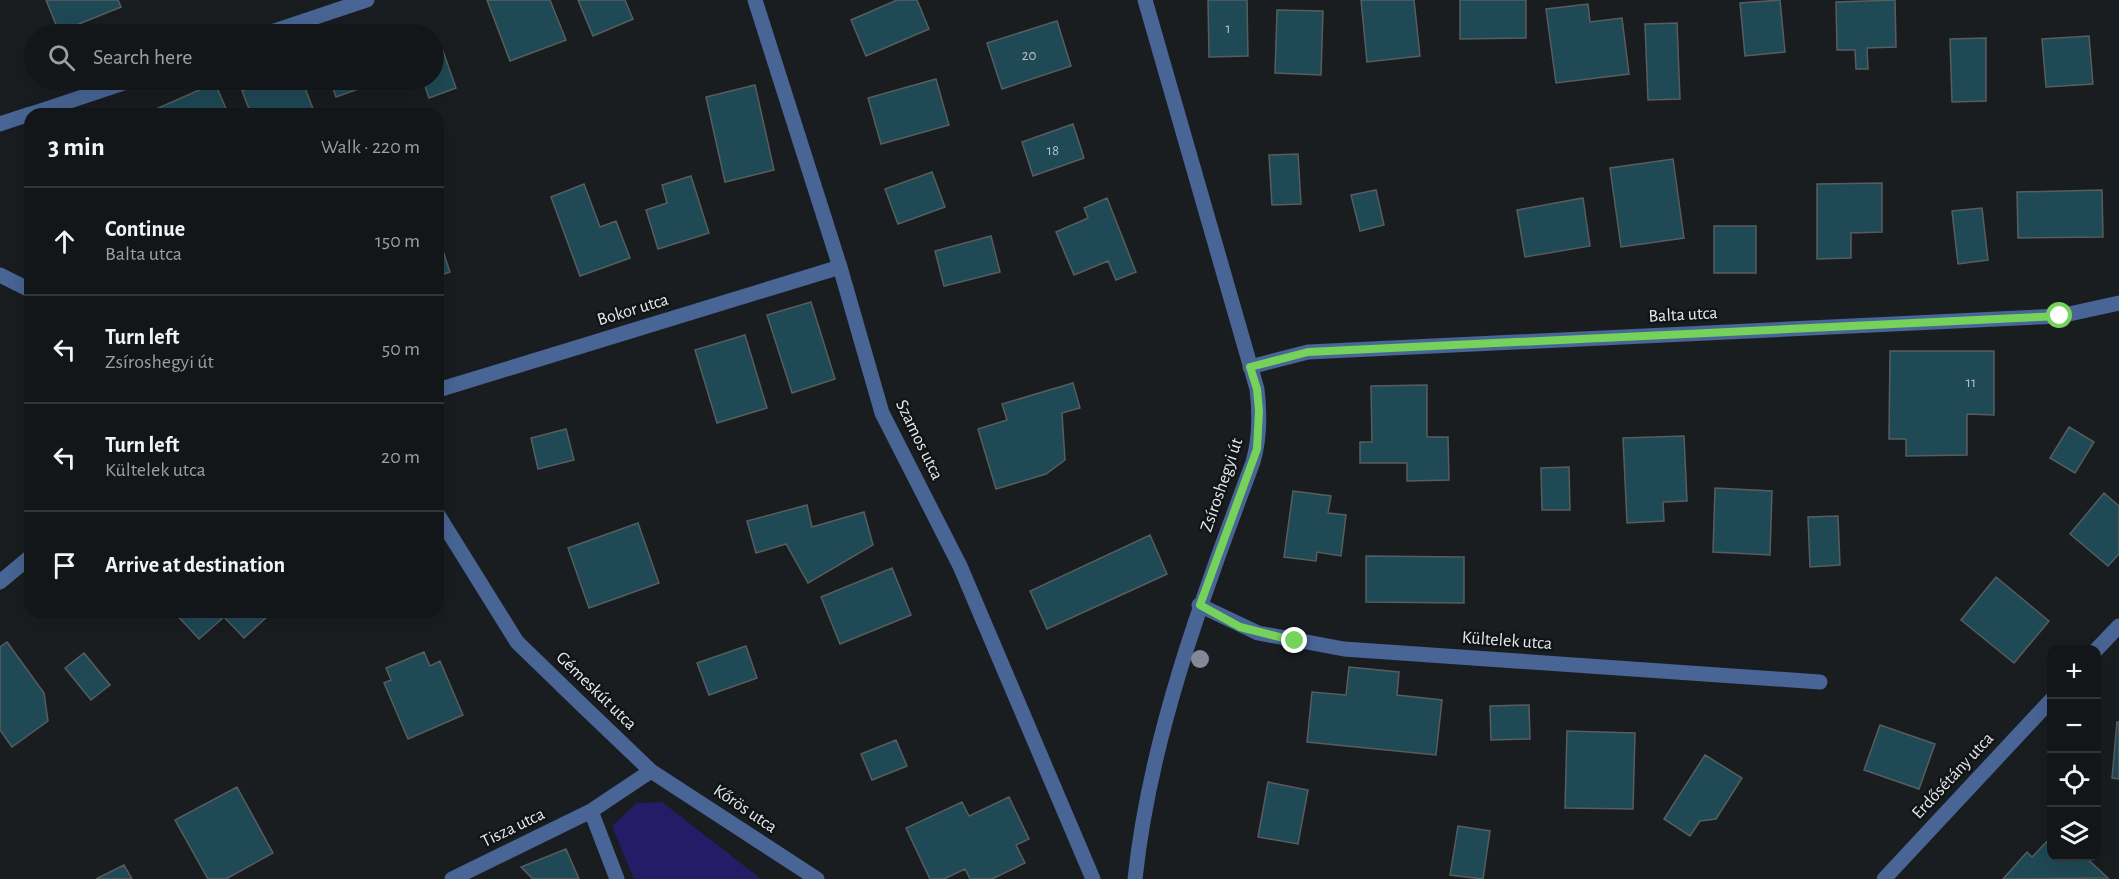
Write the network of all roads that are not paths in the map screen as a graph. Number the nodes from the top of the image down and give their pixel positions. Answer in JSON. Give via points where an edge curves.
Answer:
{"nodes":[{"id":1,"x":367,"y":0,"type":"edge"},
{"id":2,"x":755,"y":0,"type":"edge"},
{"id":3,"x":1145,"y":0,"type":"edge"},
{"id":4,"x":295,"y":24,"type":"edge"},
{"id":5,"x":103,"y":90,"type":"edge"},
{"id":6,"x":48,"y":108,"type":"edge"},
{"id":7,"x":24,"y":116,"type":"edge"},
{"id":8,"x":0,"y":124,"type":"edge"},
{"id":9,"x":840,"y":267,"type":"junction"},
{"id":10,"x":0,"y":275,"type":"edge"},
{"id":11,"x":24,"y":287,"type":"edge"},
{"id":12,"x":2119,"y":303,"type":"edge"},
{"id":13,"x":1250,"y":367,"type":"junction"},
{"id":14,"x":444,"y":388,"type":"edge"},
{"id":15,"x":444,"y":525,"type":"edge"},
{"id":16,"x":24,"y":562,"type":"edge"},
{"id":17,"x":0,"y":582,"type":"edge"},
{"id":18,"x":1200,"y":605,"type":"junction"},
{"id":19,"x":2119,"y":626,"type":"edge"},
{"id":20,"x":2101,"y":646,"type":"edge"},
{"id":21,"x":1820,"y":682,"type":"dead end"},
{"id":22,"x":2047,"y":704,"type":"edge"},
{"id":23,"x":651,"y":771,"type":"junction"},
{"id":24,"x":591,"y":812,"type":"junction"},
{"id":25,"x":452,"y":879,"type":"edge"},
{"id":26,"x":617,"y":879,"type":"edge"},
{"id":27,"x":817,"y":879,"type":"edge"},
{"id":28,"x":1094,"y":879,"type":"edge"},
{"id":29,"x":1135,"y":879,"type":"edge"},
{"id":30,"x":1884,"y":879,"type":"edge"}],
"edges":[{"from":1,"to":4,"type":"street"},
{"from":2,"to":9,"type":"street","name":"Szamos utca"},
{"from":3,"to":13,"type":"street","name":"Zsíroshegyi út"},
{"from":5,"to":6,"type":"street"},
{"from":7,"to":8,"type":"street"},
{"from":9,"to":14,"type":"street","name":"Bokor utca"},
{"from":9,"to":28,"type":"street","name":"Szamos utca","via":[[882,413],[960,566]]},
{"from":10,"to":11,"type":"street"},
{"from":12,"to":13,"type":"street","name":"Balta utca","via":[[2060,316],[1308,352]]},
{"from":13,"to":18,"type":"street","name":"Zsíroshegyi út","via":[[1259,411],[1257,449]]},
{"from":15,"to":23,"type":"street","name":"Gémeskút utca","via":[[517,642]]},
{"from":16,"to":17,"type":"street"},
{"from":18,"to":21,"type":"street","name":"Kültelek utca","via":[[1258,633],[1344,649]]},
{"from":18,"to":29,"type":"street","name":"Zsíroshegyi út","via":[[1149,795]]},
{"from":19,"to":20,"type":"street"},
{"from":22,"to":30,"type":"street","name":"Erdősétány utca"},
{"from":23,"to":24,"type":"street"},
{"from":23,"to":27,"type":"street","name":"Kőrös utca"},
{"from":24,"to":25,"type":"street","name":"Tisza utca"},
{"from":24,"to":26,"type":"street"}]}
